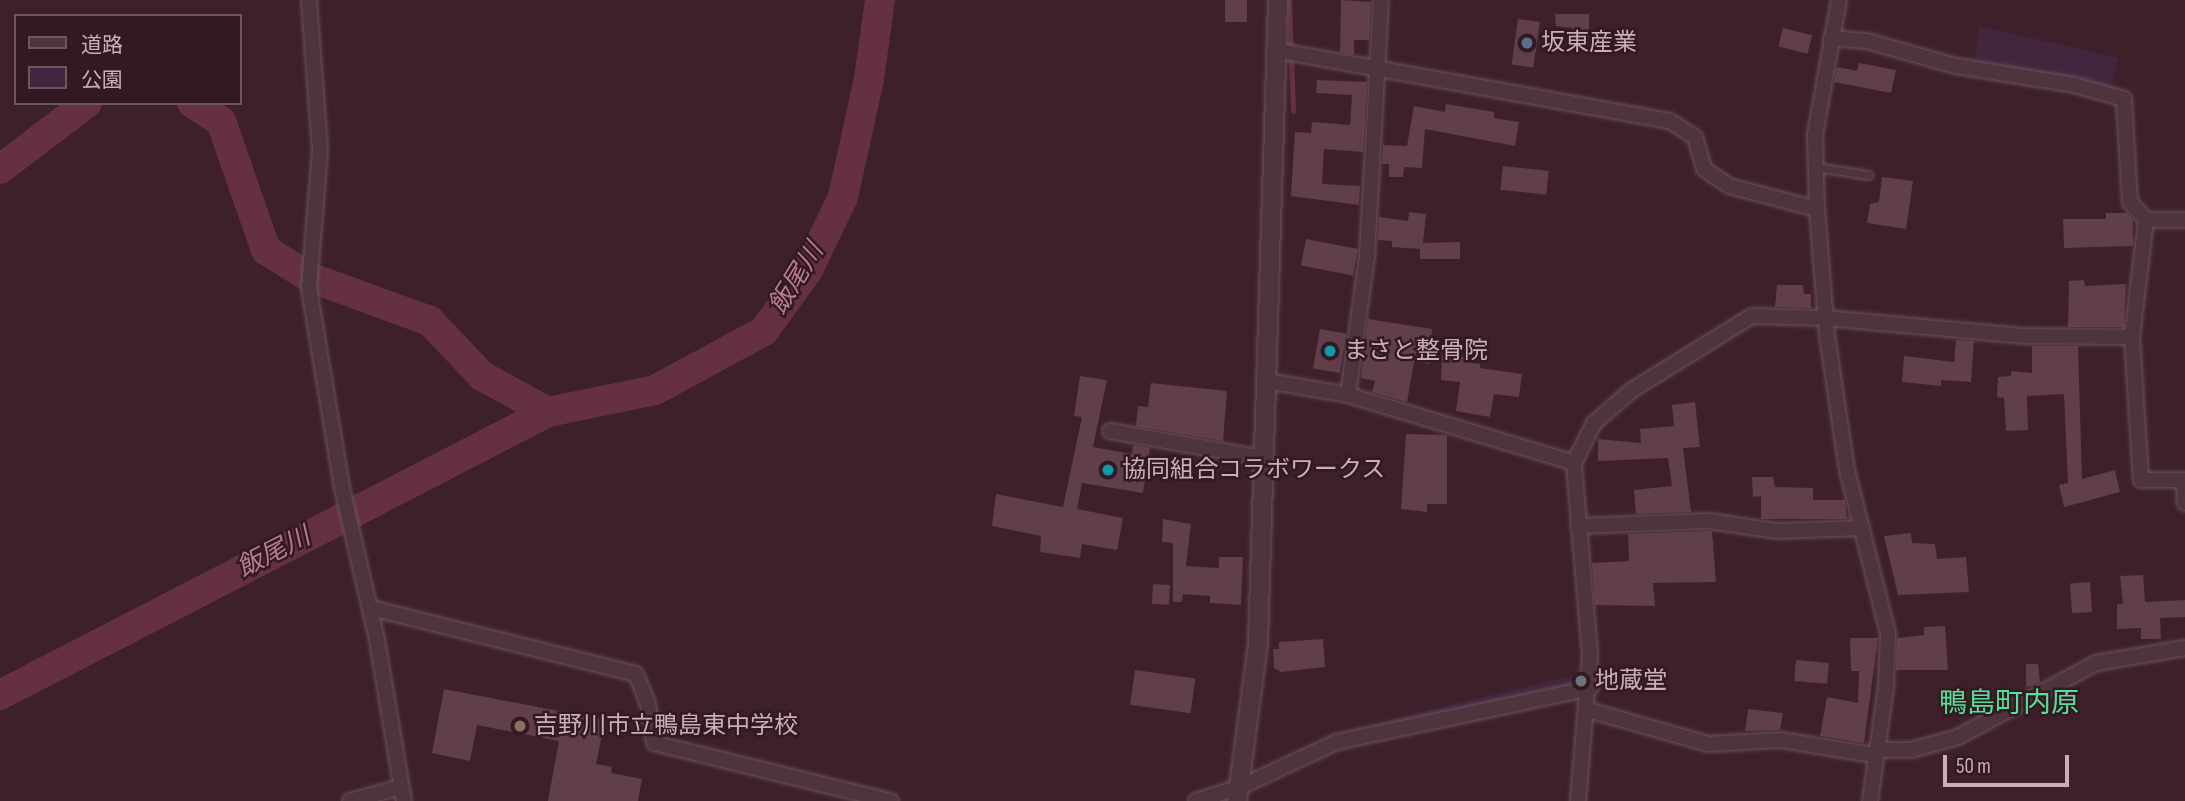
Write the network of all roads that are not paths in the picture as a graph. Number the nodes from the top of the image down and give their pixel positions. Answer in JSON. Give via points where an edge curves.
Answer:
{"nodes":[{"id":1,"x":309,"y":0,"type":"edge"},
{"id":2,"x":1278,"y":0,"type":"edge"},
{"id":3,"x":1381,"y":0,"type":"edge"},
{"id":4,"x":1839,"y":0,"type":"edge"},
{"id":5,"x":1831,"y":38,"type":"junction"},
{"id":6,"x":1288,"y":51,"type":"junction"},
{"id":7,"x":1380,"y":68,"type":"junction"},
{"id":8,"x":1816,"y":167,"type":"junction"},
{"id":9,"x":1868,"y":174,"type":"dead end"},
{"id":10,"x":1817,"y":209,"type":"junction"},
{"id":11,"x":2146,"y":220,"type":"junction"},
{"id":12,"x":2185,"y":220,"type":"edge"},
{"id":13,"x":1826,"y":318,"type":"junction"},
{"id":14,"x":2132,"y":337,"type":"junction"},
{"id":15,"x":1267,"y":381,"type":"junction"},
{"id":16,"x":1348,"y":395,"type":"junction"},
{"id":17,"x":1110,"y":431,"type":"dead end"},
{"id":18,"x":1263,"y":458,"type":"junction"},
{"id":19,"x":1574,"y":463,"type":"junction"},
{"id":20,"x":2184,"y":480,"type":"edge"},
{"id":21,"x":2185,"y":503,"type":"edge"},
{"id":22,"x":1578,"y":526,"type":"junction"},
{"id":23,"x":1862,"y":528,"type":"junction"},
{"id":24,"x":371,"y":608,"type":"junction"},
{"id":25,"x":2185,"y":648,"type":"edge"},
{"id":26,"x":1590,"y":688,"type":"junction"},
{"id":27,"x":1588,"y":710,"type":"junction"},
{"id":28,"x":1875,"y":753,"type":"junction"},
{"id":29,"x":402,"y":794,"type":"edge"},
{"id":30,"x":1239,"y":794,"type":"edge"},
{"id":31,"x":350,"y":801,"type":"edge"},
{"id":32,"x":891,"y":801,"type":"edge"},
{"id":33,"x":1196,"y":801,"type":"edge"},
{"id":34,"x":1578,"y":801,"type":"edge"},
{"id":35,"x":1870,"y":801,"type":"edge"}],
"edges":[{"from":1,"to":24,"type":"street","via":[[320,151],[309,288],[342,488]]},
{"from":2,"to":6,"type":"street"},
{"from":3,"to":7,"type":"street"},
{"from":4,"to":5,"type":"street"},
{"from":5,"to":8,"type":"street","via":[[1815,135]]},
{"from":5,"to":11,"type":"street","via":[[1867,41],[1956,65],[2075,85],[2124,99],[2130,202]]},
{"from":6,"to":7,"type":"street"},
{"from":6,"to":15,"type":"street"},
{"from":7,"to":10,"type":"street","via":[[1670,121],[1695,137],[1704,169],[1729,186]]},
{"from":7,"to":16,"type":"street","via":[[1367,257]]},
{"from":8,"to":9,"type":"lane"},
{"from":8,"to":10,"type":"street"},
{"from":10,"to":13,"type":"street"},
{"from":11,"to":12,"type":"street"},
{"from":11,"to":14,"type":"street"},
{"from":13,"to":14,"type":"street","via":[[2022,336]]},
{"from":13,"to":19,"type":"street","via":[[1752,316],[1632,390],[1594,423]]},
{"from":13,"to":23,"type":"street","via":[[1847,471]]},
{"from":14,"to":20,"type":"street","via":[[2141,480]]},
{"from":15,"to":16,"type":"street"},
{"from":15,"to":18,"type":"street"},
{"from":16,"to":19,"type":"street"},
{"from":17,"to":18,"type":"street"},
{"from":18,"to":30,"type":"street","via":[[1258,643]]},
{"from":19,"to":22,"type":"street"},
{"from":20,"to":21,"type":"street"},
{"from":22,"to":23,"type":"street","via":[[1709,521],[1777,531]]},
{"from":22,"to":26,"type":"street"},
{"from":23,"to":28,"type":"street","via":[[1888,633],[1886,687]]},
{"from":24,"to":29,"type":"street"},
{"from":24,"to":32,"type":"street","via":[[636,674],[648,704],[654,743]]},
{"from":25,"to":28,"type":"street","via":[[2096,663],[1958,737],[1911,750]]},
{"from":26,"to":27,"type":"street"},
{"from":26,"to":30,"type":"street","via":[[1337,742]]},
{"from":27,"to":28,"type":"street","via":[[1708,744],[1781,740]]},
{"from":27,"to":34,"type":"street"},
{"from":28,"to":35,"type":"street"},
{"from":29,"to":31,"type":"street"},
{"from":30,"to":33,"type":"street"}]}
